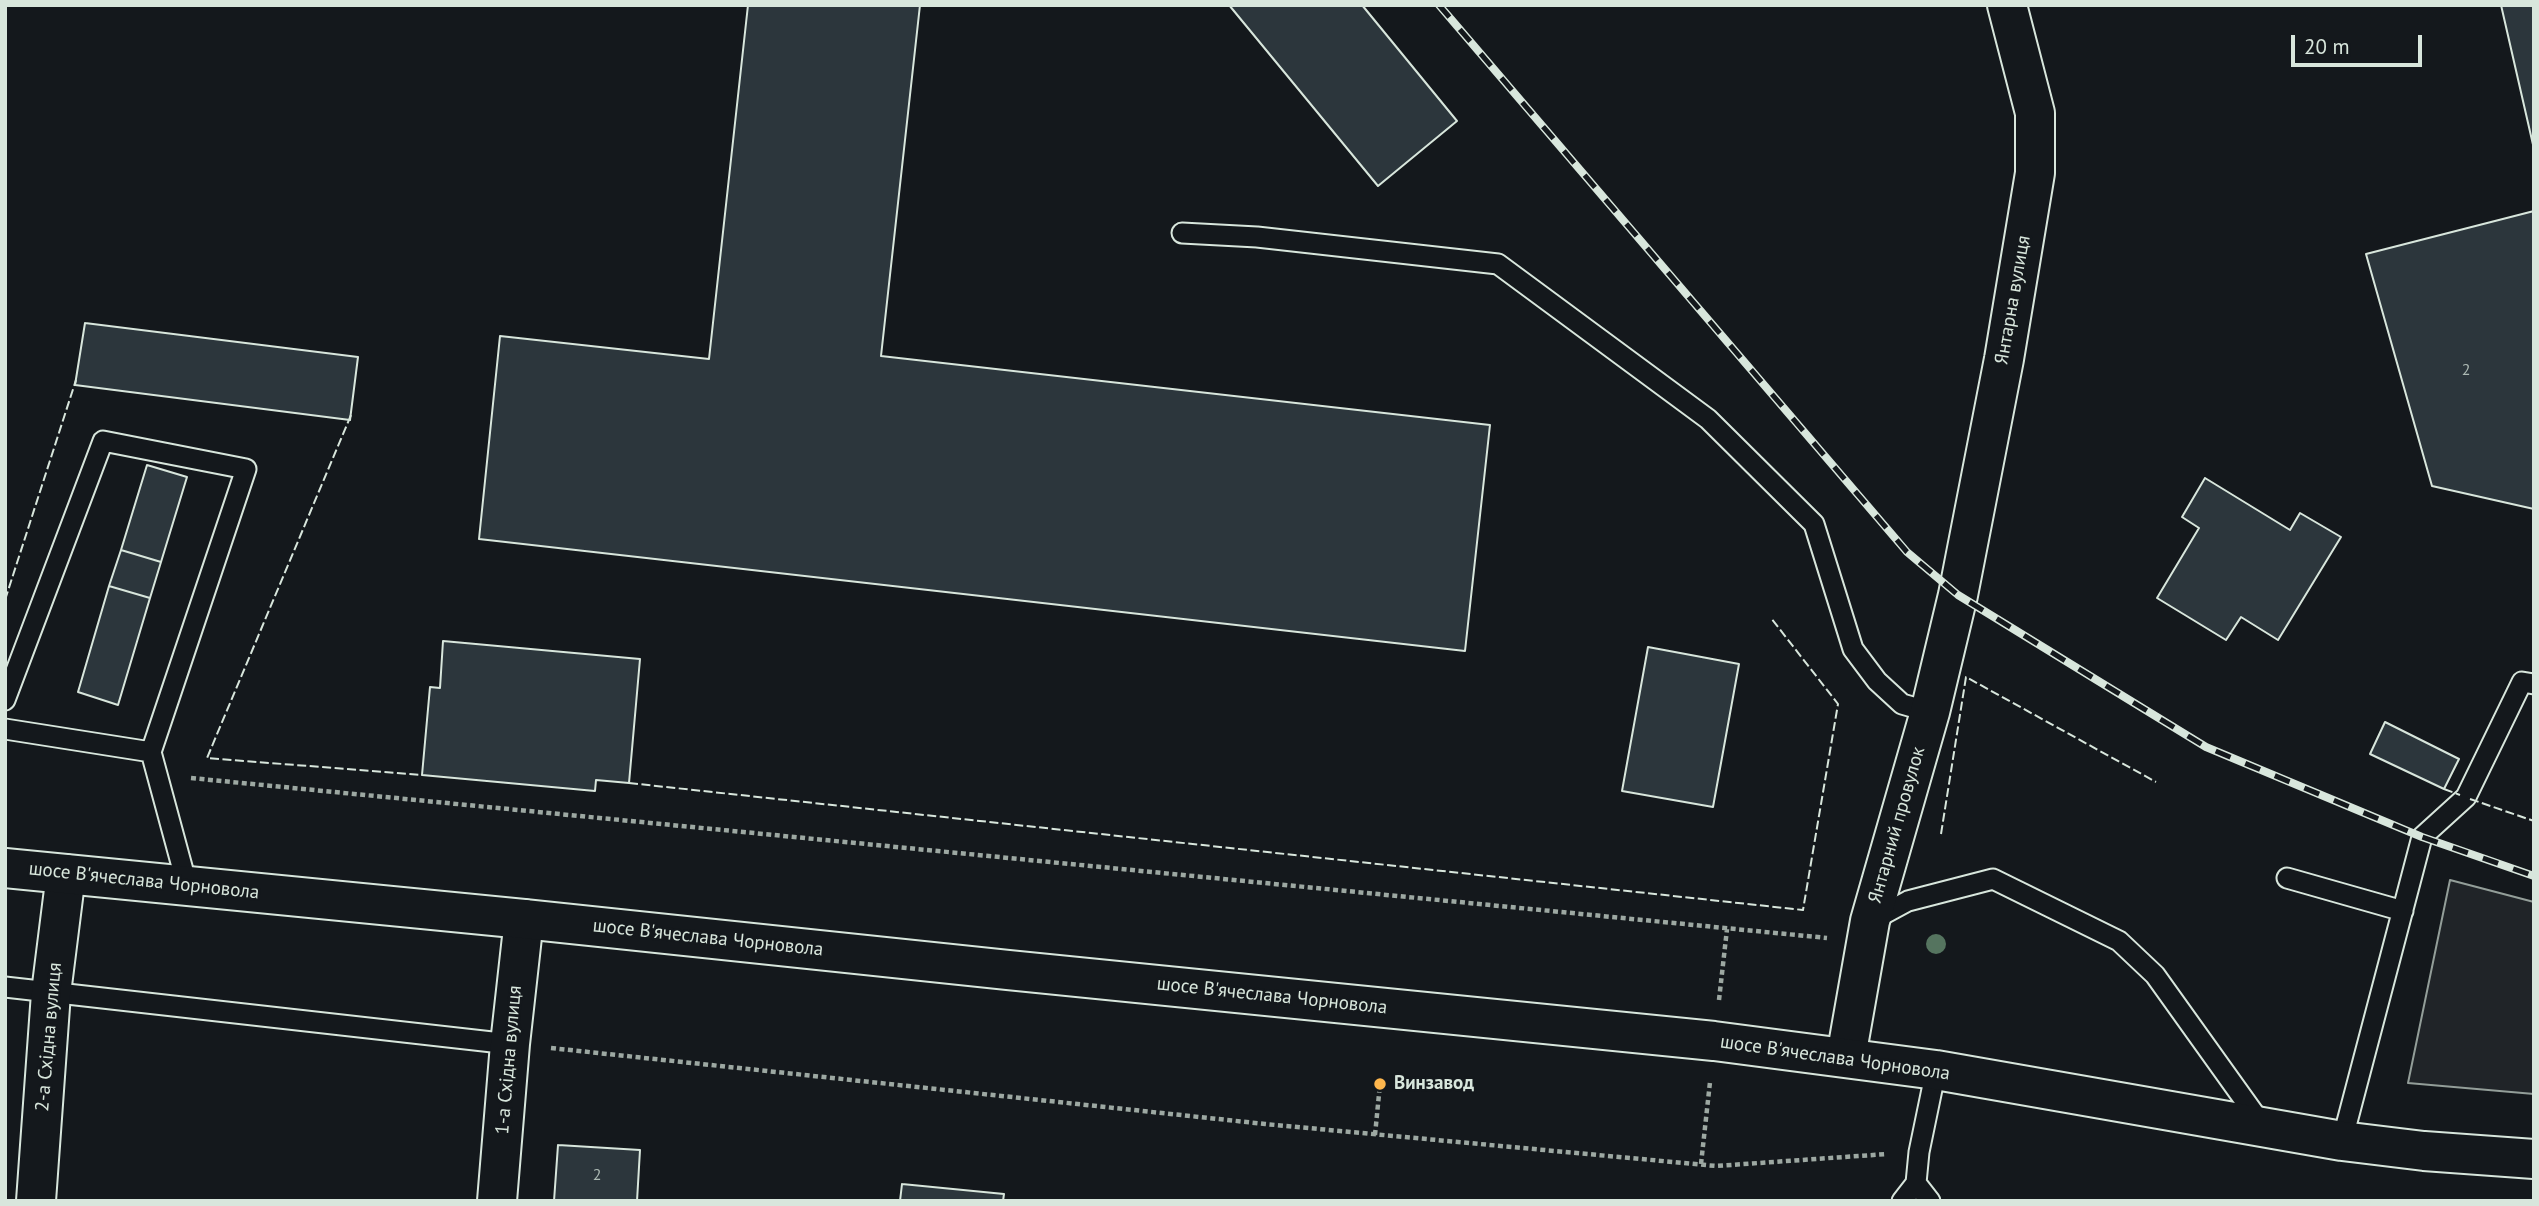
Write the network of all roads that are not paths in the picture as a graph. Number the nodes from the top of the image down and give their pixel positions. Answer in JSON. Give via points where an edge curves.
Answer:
{"nodes":[{"id":1,"x":2007,"y":5,"type":"edge"},
{"id":2,"x":1182,"y":233,"type":"dead end"},
{"id":3,"x":1958,"y":595,"type":"joint"},
{"id":4,"x":2534,"y":684,"type":"edge"},
{"id":5,"x":5,"y":700,"type":"edge"},
{"id":6,"x":1930,"y":712,"type":"junction"},
{"id":7,"x":5,"y":729,"type":"edge"},
{"id":8,"x":153,"y":761,"type":"junction"},
{"id":9,"x":5,"y":868,"type":"edge"},
{"id":10,"x":66,"y":874,"type":"junction"},
{"id":11,"x":2287,"y":878,"type":"dead end"},
{"id":12,"x":187,"y":885,"type":"junction"},
{"id":13,"x":2403,"y":911,"type":"junction"},
{"id":14,"x":524,"y":919,"type":"junction"},
{"id":15,"x":1868,"y":931,"type":"junction"},
{"id":16,"x":5,"y":987,"type":"edge"},
{"id":17,"x":51,"y":993,"type":"junction"},
{"id":18,"x":510,"y":1044,"type":"junction"},
{"id":19,"x":1846,"y":1058,"type":"junction"},
{"id":20,"x":1936,"y":1070,"type":"junction"},
{"id":21,"x":2264,"y":1127,"type":"junction"},
{"id":22,"x":2342,"y":1141,"type":"junction"},
{"id":23,"x":2534,"y":1159,"type":"edge"},
{"id":24,"x":1916,"y":1183,"type":"junction"},
{"id":25,"x":36,"y":1201,"type":"edge"},
{"id":26,"x":497,"y":1201,"type":"edge"},
{"id":27,"x":1902,"y":1201,"type":"edge"},
{"id":28,"x":1930,"y":1201,"type":"edge"}],
"edges":[{"from":1,"to":3,"type":"main road","name":"Янтарна вулиця","via":[[2035,113],[2035,173]]},
{"from":2,"to":6,"type":"lane","via":[[1498,264],[1708,419],[1814,524],[1853,649],[1902,704]]},
{"from":3,"to":6,"type":"main road","name":"Янтарний провулок"},
{"from":4,"to":13,"type":"lane","via":[[2522,682],[2466,797],[2422,837]]},
{"from":5,"to":8,"type":"lane","via":[[103,441],[246,469]]},
{"from":6,"to":15,"type":"main road","name":"Янтарний провулок"},
{"from":7,"to":8,"type":"lane"},
{"from":8,"to":12,"type":"lane"},
{"from":9,"to":10,"type":"main road","name":"шосе В'ячеслава Чорновола"},
{"from":10,"to":12,"type":"main road","name":"шосе В'ячеслава Чорновола"},
{"from":10,"to":17,"type":"main road","name":"2-а Східна вулиця"},
{"from":11,"to":13,"type":"lane"},
{"from":12,"to":14,"type":"main road","name":"шосе В'ячеслава Чорновола"},
{"from":13,"to":22,"type":"lane"},
{"from":14,"to":18,"type":"main road","name":"1-а Східна вулиця"},
{"from":14,"to":19,"type":"main road","name":"шосе В'ячеслава Чорновола"},
{"from":15,"to":19,"type":"main road","name":"Янтарний провулок"},
{"from":15,"to":21,"type":"lane","via":[[1908,901],[1993,879],[2119,941],[2155,975]]},
{"from":16,"to":17,"type":"lane"},
{"from":17,"to":18,"type":"lane"},
{"from":17,"to":25,"type":"main road","name":"2-а Східна вулиця"},
{"from":18,"to":26,"type":"main road","name":"1-а Східна вулиця"},
{"from":19,"to":20,"type":"main road","name":"шосе В'ячеслава Чорновола"},
{"from":20,"to":21,"type":"main road","name":"шосе В'ячеслава Чорновола"},
{"from":20,"to":24,"type":"lane"},
{"from":21,"to":22,"type":"main road","name":"шосе В'ячеслава Чорновола"},
{"from":22,"to":23,"type":"main road","name":"шосе В'ячеслава Чорновола"},
{"from":24,"to":27,"type":"lane"},
{"from":24,"to":28,"type":"lane"}]}
